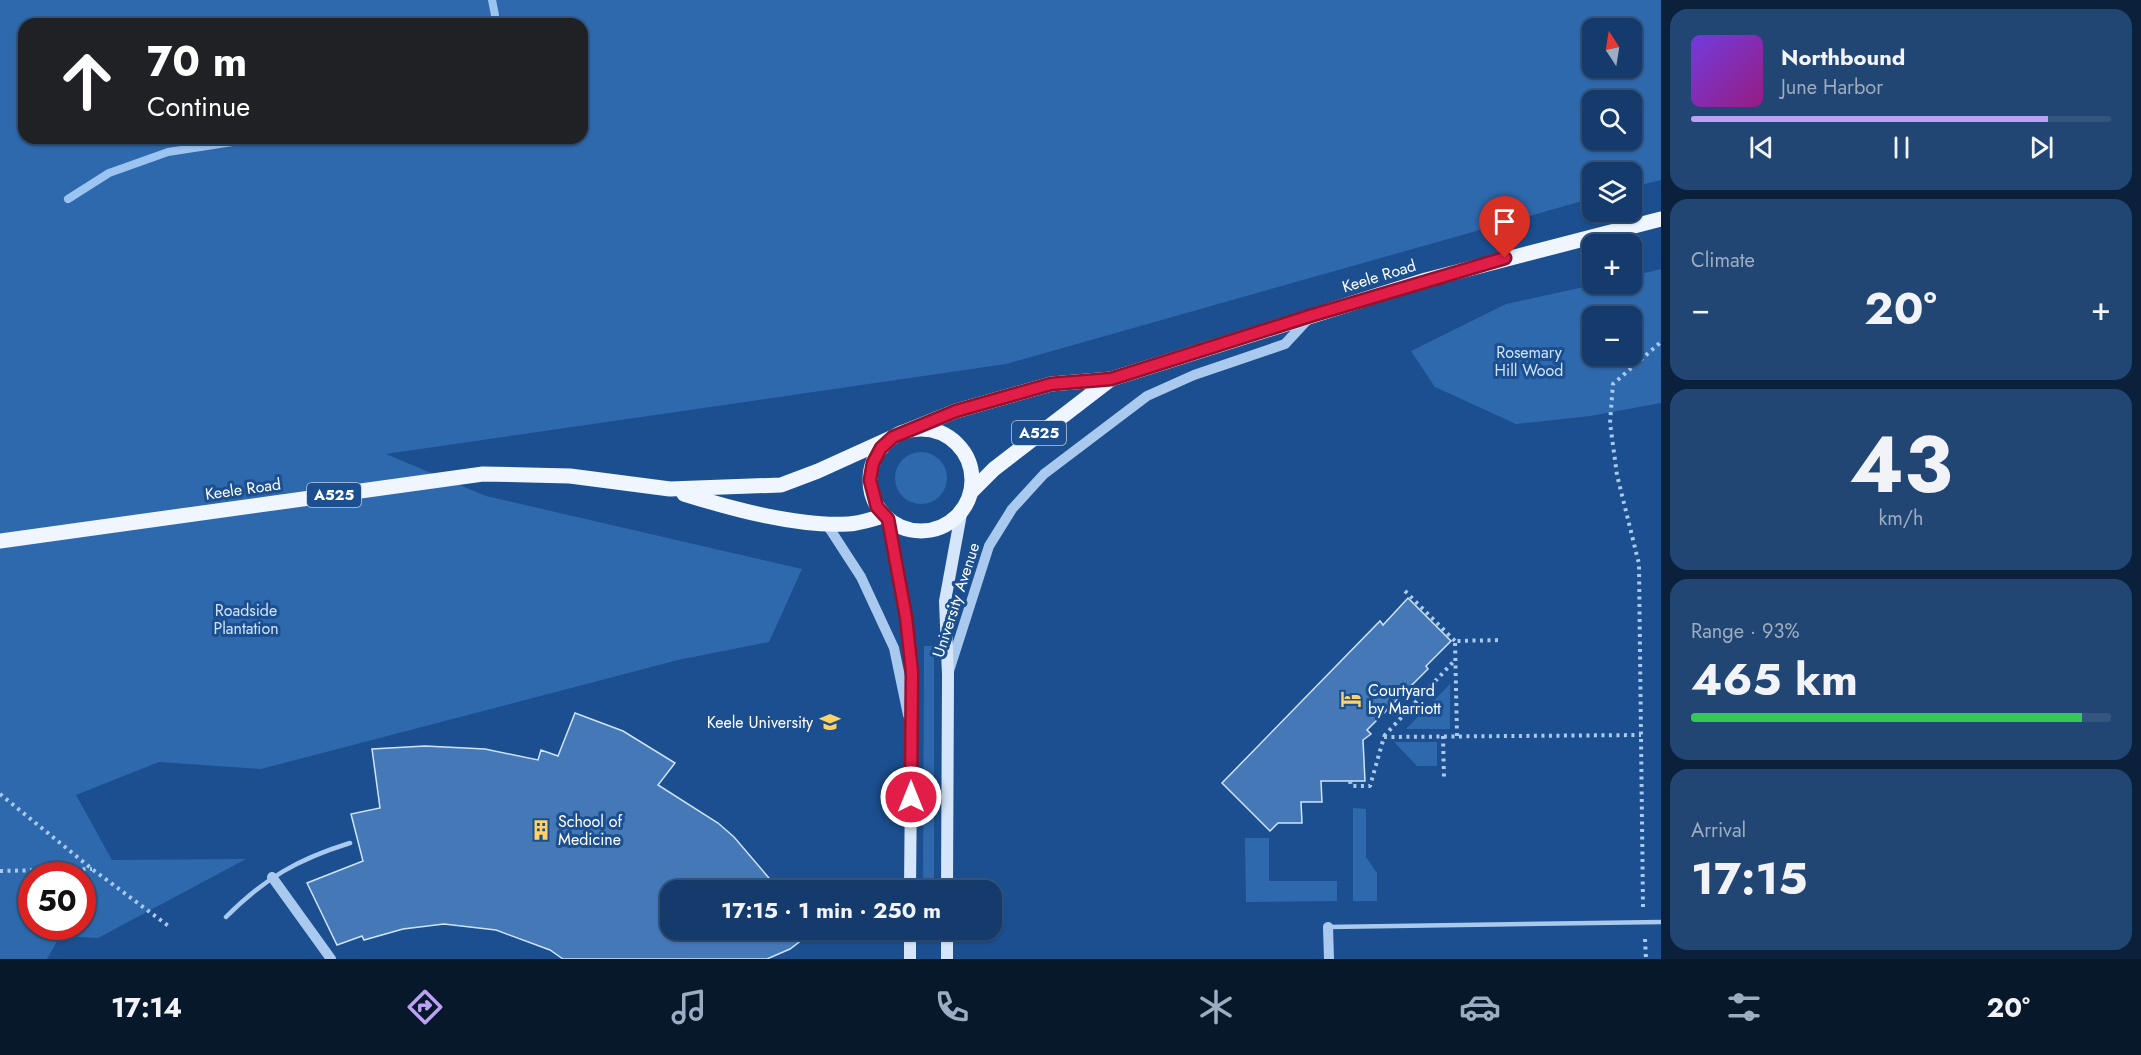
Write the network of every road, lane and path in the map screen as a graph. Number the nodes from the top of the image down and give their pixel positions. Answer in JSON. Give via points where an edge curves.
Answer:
{"nodes":[{"id":1,"x":1661,"y":219,"type":"edge"},
{"id":2,"x":1313,"y":315,"type":"junction"},
{"id":3,"x":1661,"y":342,"type":"edge"},
{"id":4,"x":1111,"y":379,"type":"junction"},
{"id":5,"x":909,"y":430,"type":"junction"},
{"id":6,"x":893,"y":437,"type":"junction"},
{"id":7,"x":670,"y":489,"type":"junction"},
{"id":8,"x":971,"y":492,"type":"junction"},
{"id":9,"x":961,"y":514,"type":"junction"},
{"id":10,"x":886,"y":518,"type":"junction"},
{"id":11,"x":826,"y":523,"type":"junction"},
{"id":12,"x":0,"y":541,"type":"edge"},
{"id":13,"x":1405,"y":591,"type":"dead end"},
{"id":14,"x":1501,"y":640,"type":"dead end"},
{"id":15,"x":1455,"y":641,"type":"junction"},
{"id":16,"x":1455,"y":660,"type":"junction"},
{"id":17,"x":948,"y":675,"type":"junction"},
{"id":18,"x":911,"y":727,"type":"junction"},
{"id":19,"x":1641,"y":735,"type":"junction"},
{"id":20,"x":1443,"y":736,"type":"junction"},
{"id":21,"x":1457,"y":736,"type":"junction"},
{"id":22,"x":1384,"y":737,"type":"junction"},
{"id":23,"x":1444,"y":778,"type":"dead end"},
{"id":24,"x":1350,"y":782,"type":"dead end"},
{"id":25,"x":0,"y":794,"type":"edge"},
{"id":26,"x":350,"y":843,"type":"dead end"},
{"id":27,"x":83,"y":862,"type":"edge"},
{"id":28,"x":0,"y":871,"type":"edge"},
{"id":29,"x":18,"y":871,"type":"edge"},
{"id":30,"x":96,"y":872,"type":"edge"},
{"id":31,"x":272,"y":877,"type":"junction"},
{"id":32,"x":910,"y":880,"type":"edge"},
{"id":33,"x":947,"y":880,"type":"edge"},
{"id":34,"x":226,"y":917,"type":"dead end"},
{"id":35,"x":1644,"y":922,"type":"junction"},
{"id":36,"x":1661,"y":922,"type":"edge"},
{"id":37,"x":170,"y":927,"type":"dead end"},
{"id":38,"x":1328,"y":927,"type":"joint"},
{"id":39,"x":910,"y":940,"type":"edge"},
{"id":40,"x":947,"y":940,"type":"edge"},
{"id":41,"x":331,"y":959,"type":"edge"},
{"id":42,"x":910,"y":959,"type":"edge"},
{"id":43,"x":947,"y":959,"type":"edge"},
{"id":44,"x":1329,"y":959,"type":"edge"}],
"edges":[{"from":1,"to":2,"type":"main road","name":"Keele Road","number":"A525","via":[[1534,250]]},
{"from":2,"to":4,"type":"main road","name":"Keele Road","number":"A525"},
{"from":2,"to":17,"type":"street","name":"University Avenue","via":[[1285,344],[1194,375],[1147,396],[1044,474],[1012,509],[989,546]]},
{"from":3,"to":19,"type":"path","via":[[1613,384],[1610,423],[1617,475],[1639,564]]},
{"from":4,"to":5,"type":"main road","number":"A525","via":[[1051,384],[956,411]]},
{"from":4,"to":8,"type":"main road","number":"A525","via":[[994,469]]},
{"from":5,"to":6,"type":"main road"},
{"from":5,"to":8,"type":"main road","via":[[924,429],[952,439],[970,463]]},
{"from":6,"to":7,"type":"main road","number":"A525","via":[[781,484]]},
{"from":6,"to":10,"type":"main road","via":[[877,456],[870,480],[873,496]]},
{"from":7,"to":11,"type":"main road","number":"A525","via":[[746,513]]},
{"from":7,"to":12,"type":"main road","name":"Keele Road","number":"A525","via":[[570,476],[483,474]]},
{"from":8,"to":9,"type":"main road"},
{"from":9,"to":10,"type":"main road","via":[[941,527],[925,531],[908,529]]},
{"from":9,"to":17,"type":"main road","name":"University Avenue","via":[[945,601]]},
{"from":10,"to":11,"type":"main road","number":"A525"},
{"from":10,"to":18,"type":"main road","name":"University Avenue","via":[[906,617],[912,672]]},
{"from":11,"to":18,"type":"street","name":"University Avenue","via":[[861,577],[894,648]]},
{"from":13,"to":15,"type":"path"},
{"from":14,"to":15,"type":"path"},
{"from":15,"to":16,"type":"path"},
{"from":16,"to":21,"type":"path"},
{"from":16,"to":22,"type":"path"},
{"from":17,"to":33,"type":"main road","name":"University Avenue"},
{"from":18,"to":32,"type":"main road","name":"University Avenue"},
{"from":19,"to":21,"type":"path"},
{"from":19,"to":35,"type":"path"},
{"from":20,"to":21,"type":"path"},
{"from":20,"to":22,"type":"path"},
{"from":20,"to":23,"type":"path"},
{"from":22,"to":24,"type":"path","via":[[1370,786],[1352,786]]},
{"from":25,"to":27,"type":"path"},
{"from":26,"to":31,"type":"lane","via":[[297,861]]},
{"from":28,"to":29,"type":"path"},
{"from":30,"to":37,"type":"path"},
{"from":31,"to":34,"type":"lane"},
{"from":31,"to":41,"type":"street"},
{"from":35,"to":36,"type":"lane"},
{"from":35,"to":38,"type":"lane"},
{"from":38,"to":44,"type":"street"},
{"from":39,"to":42,"type":"main road"},
{"from":40,"to":43,"type":"main road"}]}
